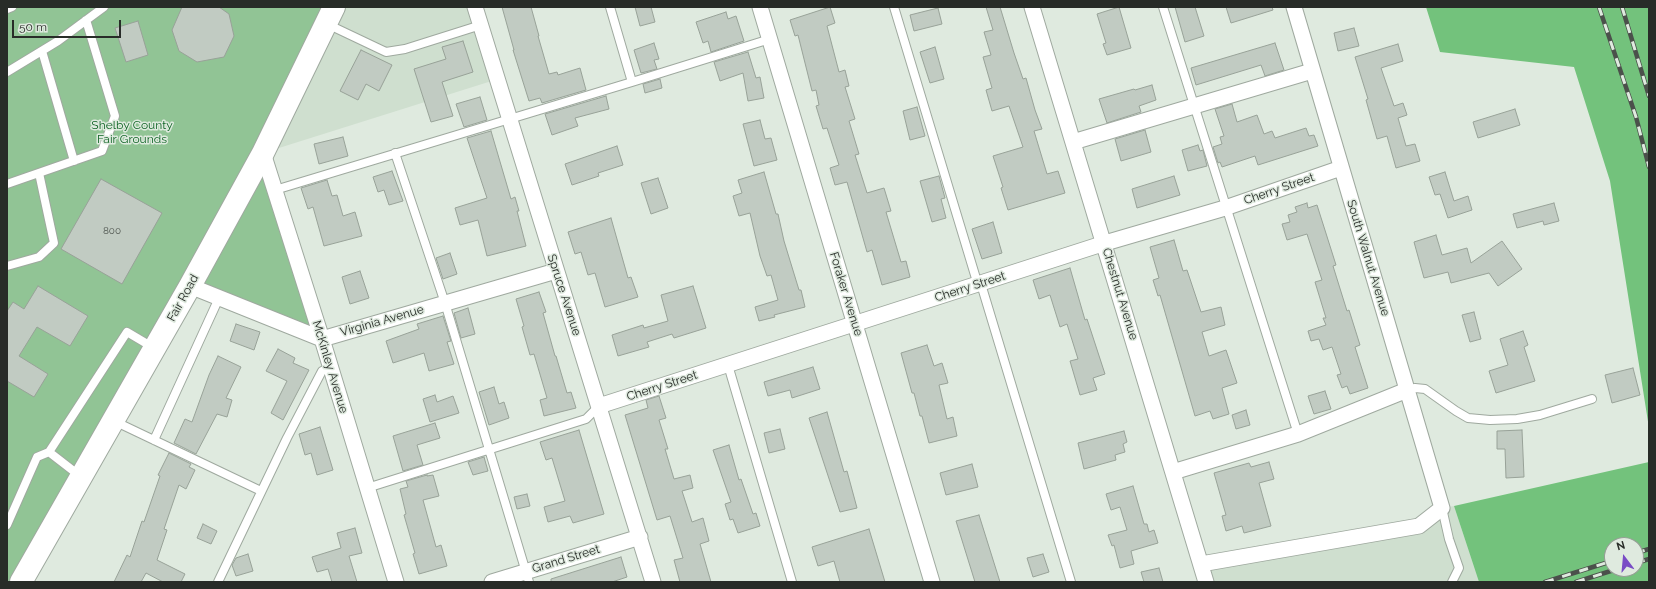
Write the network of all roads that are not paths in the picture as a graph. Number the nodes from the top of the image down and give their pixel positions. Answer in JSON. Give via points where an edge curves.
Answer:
{"nodes":[{"id":1,"x":12,"y":7,"type":"edge"},
{"id":2,"x":104,"y":7,"type":"edge"},
{"id":3,"x":475,"y":7,"type":"edge"},
{"id":4,"x":610,"y":7,"type":"edge"},
{"id":5,"x":760,"y":7,"type":"edge"},
{"id":6,"x":894,"y":7,"type":"edge"},
{"id":7,"x":1163,"y":7,"type":"edge"},
{"id":8,"x":1294,"y":7,"type":"edge"},
{"id":9,"x":1037,"y":8,"type":"edge"},
{"id":10,"x":7,"y":9,"type":"edge"},
{"id":11,"x":330,"y":15,"type":"edge"},
{"id":12,"x":86,"y":20,"type":"junction"},
{"id":13,"x":481,"y":24,"type":"junction"},
{"id":14,"x":770,"y":39,"type":"junction"},
{"id":15,"x":42,"y":50,"type":"junction"},
{"id":16,"x":1312,"y":71,"type":"junction"},
{"id":17,"x":7,"y":72,"type":"edge"},
{"id":18,"x":632,"y":82,"type":"junction"},
{"id":19,"x":1193,"y":106,"type":"junction"},
{"id":20,"x":510,"y":119,"type":"junction"},
{"id":21,"x":1073,"y":142,"type":"junction"},
{"id":22,"x":263,"y":153,"type":"junction"},
{"id":23,"x":395,"y":154,"type":"junction"},
{"id":24,"x":74,"y":161,"type":"junction"},
{"id":25,"x":1341,"y":168,"type":"junction"},
{"id":26,"x":39,"y":173,"type":"junction"},
{"id":27,"x":7,"y":184,"type":"edge"},
{"id":28,"x":275,"y":190,"type":"junction"},
{"id":29,"x":1225,"y":208,"type":"junction"},
{"id":30,"x":1104,"y":244,"type":"junction"},
{"id":31,"x":7,"y":266,"type":"edge"},
{"id":32,"x":556,"y":271,"type":"junction"},
{"id":33,"x":979,"y":284,"type":"junction"},
{"id":34,"x":190,"y":286,"type":"junction"},
{"id":35,"x":220,"y":298,"type":"junction"},
{"id":36,"x":445,"y":303,"type":"junction"},
{"id":37,"x":855,"y":324,"type":"junction"},
{"id":38,"x":322,"y":339,"type":"junction"},
{"id":39,"x":155,"y":348,"type":"junction"},
{"id":40,"x":728,"y":365,"type":"junction"},
{"id":41,"x":331,"y":368,"type":"junction"},
{"id":42,"x":1407,"y":390,"type":"junction"},
{"id":43,"x":1592,"y":398,"type":"dead end"},
{"id":44,"x":599,"y":406,"type":"junction"},
{"id":45,"x":113,"y":421,"type":"junction"},
{"id":46,"x":1298,"y":434,"type":"junction"},
{"id":47,"x":154,"y":440,"type":"junction"},
{"id":48,"x":489,"y":450,"type":"junction"},
{"id":49,"x":49,"y":452,"type":"junction"},
{"id":50,"x":1173,"y":472,"type":"junction"},
{"id":51,"x":81,"y":476,"type":"junction"},
{"id":52,"x":367,"y":488,"type":"junction"},
{"id":53,"x":261,"y":491,"type":"junction"},
{"id":54,"x":1442,"y":508,"type":"junction"},
{"id":55,"x":7,"y":525,"type":"edge"},
{"id":56,"x":640,"y":536,"type":"junction"},
{"id":57,"x":1201,"y":564,"type":"junction"},
{"id":58,"x":527,"y":577,"type":"edge"},
{"id":59,"x":21,"y":582,"type":"edge"},
{"id":60,"x":218,"y":582,"type":"edge"},
{"id":61,"x":396,"y":582,"type":"edge"},
{"id":62,"x":492,"y":582,"type":"edge"},
{"id":63,"x":653,"y":582,"type":"edge"},
{"id":64,"x":792,"y":582,"type":"edge"},
{"id":65,"x":932,"y":582,"type":"edge"},
{"id":66,"x":1072,"y":582,"type":"edge"},
{"id":67,"x":1206,"y":582,"type":"edge"},
{"id":68,"x":1452,"y":582,"type":"edge"}],
"edges":[{"from":1,"to":10,"type":"lane"},
{"from":2,"to":12,"type":"lane"},
{"from":3,"to":13,"type":"street","name":"Spruce Avenue"},
{"from":4,"to":18,"type":"lane"},
{"from":5,"to":14,"type":"street","name":"Foraker Avenue"},
{"from":6,"to":33,"type":"lane"},
{"from":7,"to":19,"type":"lane"},
{"from":8,"to":16,"type":"street","name":"South Walnut Avenue"},
{"from":9,"to":21,"type":"street","name":"Chestnut Avenue"},
{"from":11,"to":13,"type":"lane","via":[[386,52],[405,49]]},
{"from":11,"to":22,"type":"main road","name":"Fair Road"},
{"from":12,"to":15,"type":"lane"},
{"from":12,"to":24,"type":"lane","via":[[115,116],[102,151]]},
{"from":13,"to":20,"type":"street","name":"Spruce Avenue"},
{"from":14,"to":18,"type":"lane"},
{"from":14,"to":37,"type":"street","name":"Foraker Avenue"},
{"from":15,"to":17,"type":"lane"},
{"from":15,"to":24,"type":"lane"},
{"from":16,"to":19,"type":"street"},
{"from":16,"to":25,"type":"street","name":"South Walnut Avenue"},
{"from":18,"to":20,"type":"lane"},
{"from":19,"to":21,"type":"street"},
{"from":19,"to":29,"type":"lane"},
{"from":20,"to":23,"type":"lane"},
{"from":20,"to":32,"type":"street","name":"Spruce Avenue"},
{"from":21,"to":30,"type":"street","name":"Chestnut Avenue"},
{"from":22,"to":28,"type":"street","name":"McKinley Avenue"},
{"from":22,"to":34,"type":"main road","name":"Fair Road"},
{"from":23,"to":28,"type":"lane"},
{"from":23,"to":36,"type":"lane"},
{"from":24,"to":26,"type":"lane"},
{"from":25,"to":29,"type":"street","name":"Cherry Street"},
{"from":25,"to":42,"type":"street","name":"South Walnut Avenue"},
{"from":26,"to":27,"type":"lane"},
{"from":26,"to":31,"type":"lane","via":[[54,243],[39,257]]},
{"from":28,"to":38,"type":"street","name":"McKinley Avenue"},
{"from":29,"to":30,"type":"street","name":"Cherry Street"},
{"from":29,"to":46,"type":"lane"},
{"from":30,"to":33,"type":"street","name":"Cherry Street"},
{"from":30,"to":50,"type":"street","name":"Chestnut Avenue"},
{"from":32,"to":36,"type":"street","name":"Virginia Avenue"},
{"from":32,"to":44,"type":"street","name":"Spruce Avenue"},
{"from":33,"to":37,"type":"street","name":"Cherry Street"},
{"from":33,"to":66,"type":"lane"},
{"from":34,"to":35,"type":"street"},
{"from":34,"to":39,"type":"main road","name":"Fair Road"},
{"from":35,"to":38,"type":"street"},
{"from":35,"to":47,"type":"lane"},
{"from":36,"to":38,"type":"street","name":"Virginia Avenue"},
{"from":36,"to":48,"type":"lane"},
{"from":37,"to":40,"type":"street","name":"Cherry Street"},
{"from":37,"to":65,"type":"street","name":"Foraker Avenue"},
{"from":38,"to":41,"type":"street","name":"McKinley Avenue"},
{"from":39,"to":45,"type":"main road","name":"Fair Road"},
{"from":39,"to":49,"type":"lane","via":[[127,332]]},
{"from":40,"to":44,"type":"street","name":"Cherry Street"},
{"from":40,"to":64,"type":"lane"},
{"from":41,"to":52,"type":"street","name":"McKinley Avenue"},
{"from":41,"to":53,"type":"lane","via":[[322,371]]},
{"from":42,"to":43,"type":"lane","via":[[1425,389],[1468,418],[1490,420],[1540,415]]},
{"from":42,"to":46,"type":"street"},
{"from":42,"to":54,"type":"street","name":"South Walnut Avenue"},
{"from":44,"to":48,"type":"lane","via":[[586,419]]},
{"from":44,"to":56,"type":"street","name":"Spruce Avenue"},
{"from":45,"to":47,"type":"lane"},
{"from":45,"to":51,"type":"main road","name":"Fair Road"},
{"from":46,"to":50,"type":"street"},
{"from":47,"to":53,"type":"lane"},
{"from":48,"to":52,"type":"lane"},
{"from":48,"to":58,"type":"lane"},
{"from":49,"to":51,"type":"lane"},
{"from":49,"to":55,"type":"lane","via":[[37,457]]},
{"from":50,"to":57,"type":"street","name":"Chestnut Avenue"},
{"from":51,"to":59,"type":"main road","name":"Fair Road"},
{"from":52,"to":61,"type":"street","name":"McKinley Avenue"},
{"from":53,"to":60,"type":"lane"},
{"from":54,"to":57,"type":"street","via":[[1419,526]]},
{"from":54,"to":68,"type":"lane","via":[[1459,568]]},
{"from":56,"to":58,"type":"street","name":"Grand Street"},
{"from":56,"to":63,"type":"street","name":"Spruce Avenue"},
{"from":57,"to":67,"type":"street","name":"Chestnut Avenue"},
{"from":58,"to":62,"type":"street","name":"Grand Street"}]}
